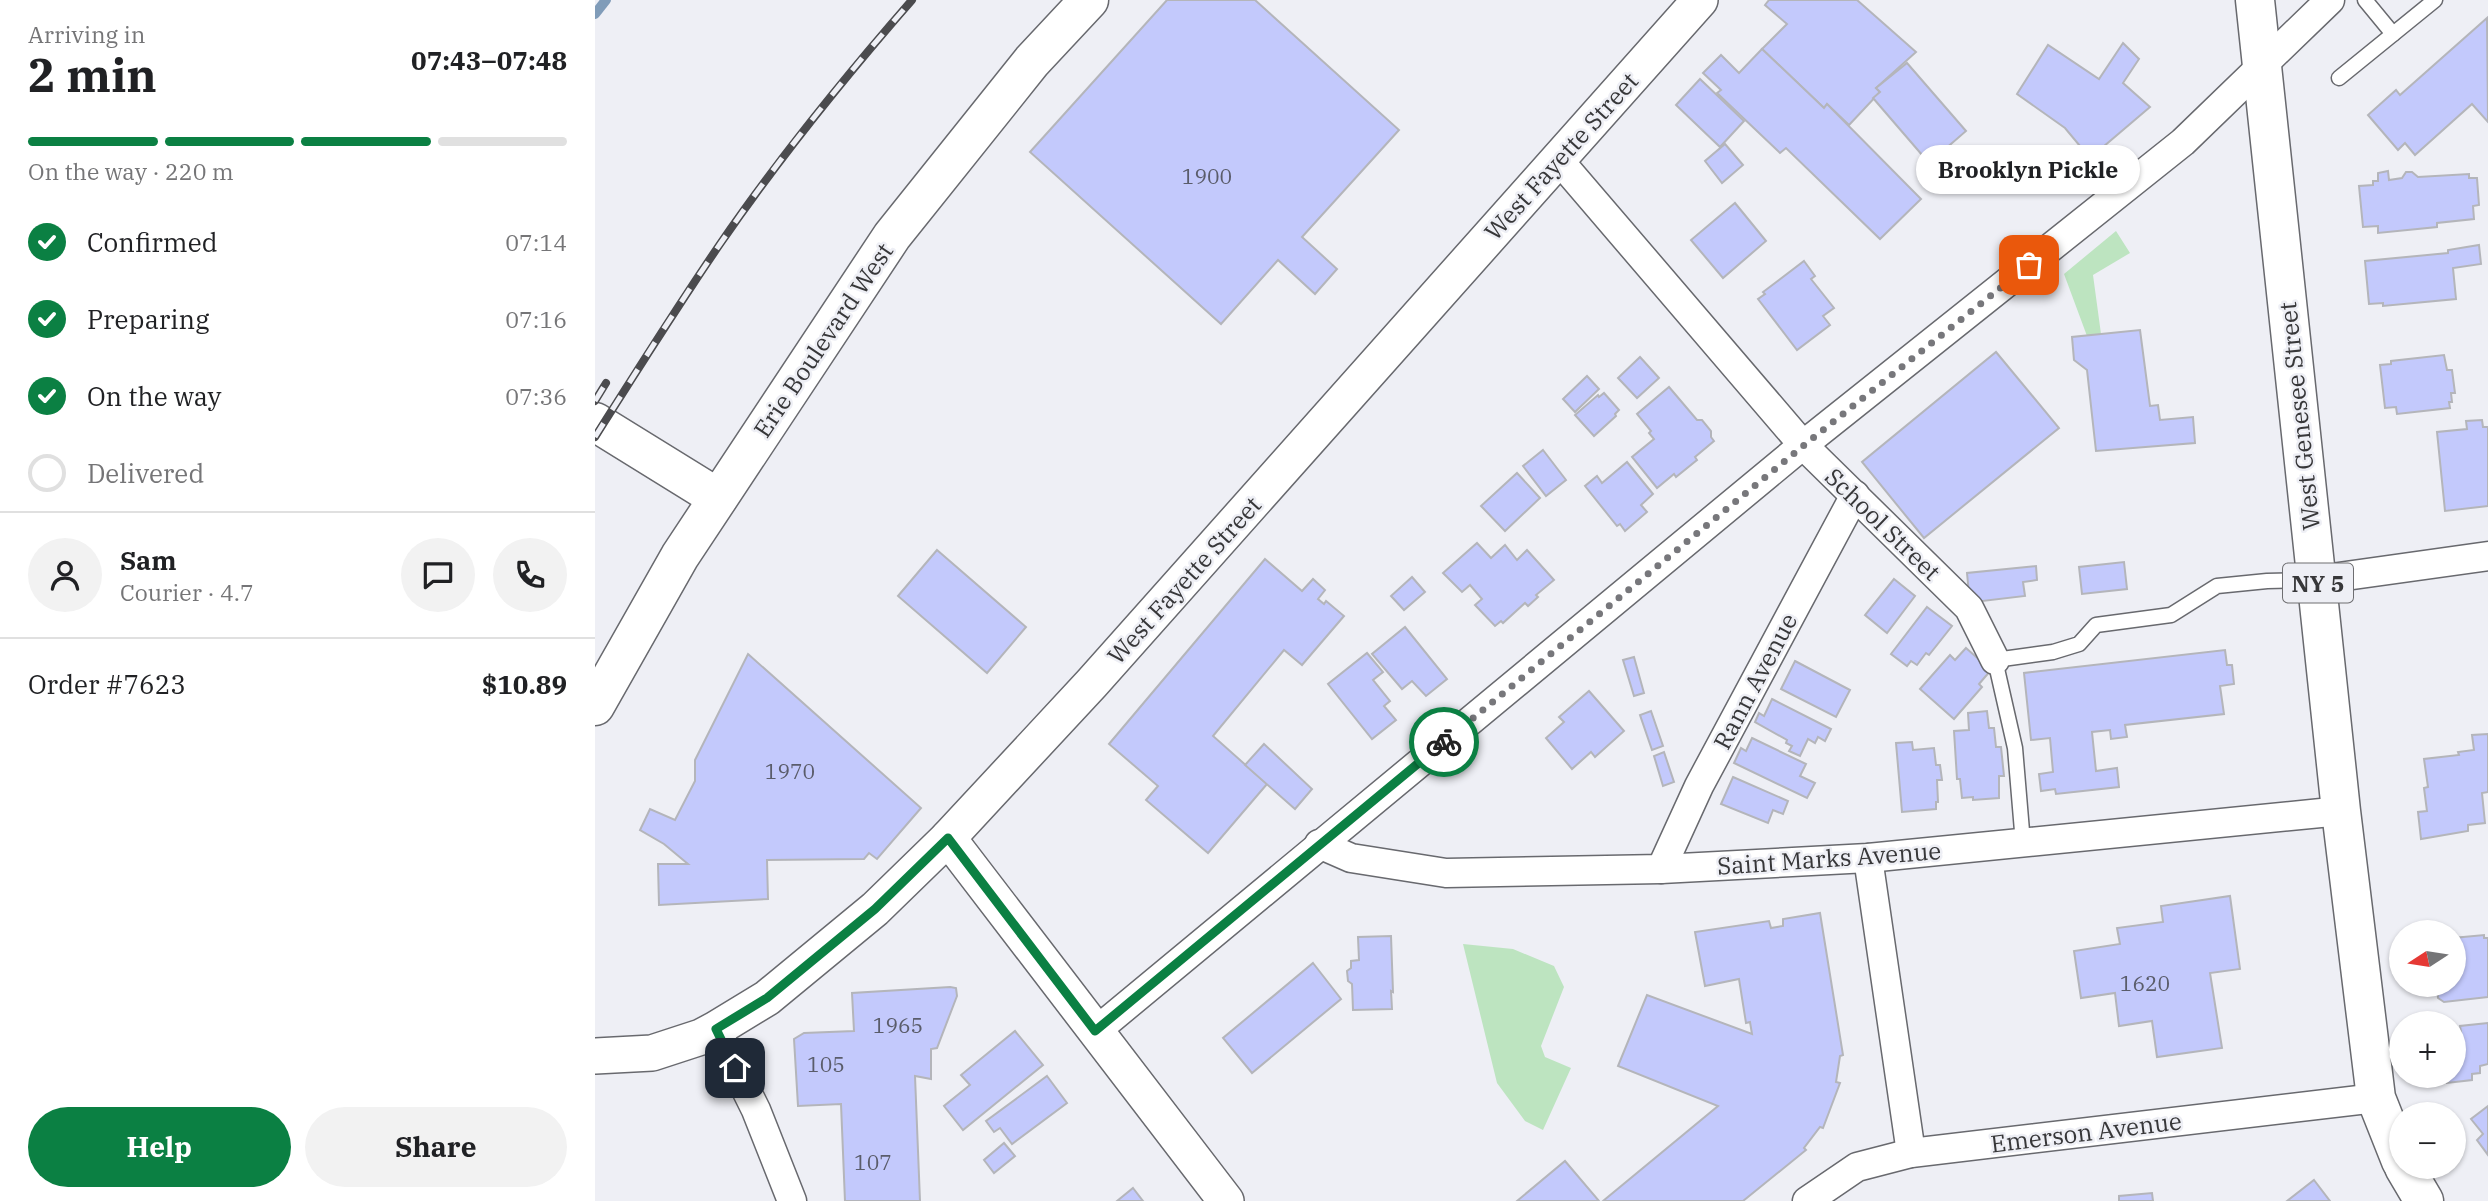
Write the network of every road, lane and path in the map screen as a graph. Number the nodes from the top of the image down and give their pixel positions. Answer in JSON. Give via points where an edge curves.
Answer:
{"nodes":[{"id":1,"x":1089,"y":0,"type":"edge"},
{"id":2,"x":1700,"y":0,"type":"edge"},
{"id":3,"x":2255,"y":0,"type":"edge"},
{"id":4,"x":2330,"y":0,"type":"edge"},
{"id":5,"x":2365,"y":0,"type":"edge"},
{"id":6,"x":2435,"y":0,"type":"edge"},
{"id":7,"x":2393,"y":34,"type":"junction"},
{"id":8,"x":2261,"y":69,"type":"junction"},
{"id":9,"x":2339,"y":78,"type":"dead end"},
{"id":10,"x":1557,"y":159,"type":"junction"},
{"id":11,"x":595,"y":422,"type":"edge"},
{"id":12,"x":1803,"y":446,"type":"junction"},
{"id":13,"x":1854,"y":495,"type":"junction"},
{"id":14,"x":718,"y":498,"type":"junction"},
{"id":15,"x":2488,"y":556,"type":"edge"},
{"id":16,"x":2317,"y":580,"type":"junction"},
{"id":17,"x":1994,"y":660,"type":"junction"},
{"id":18,"x":595,"y":706,"type":"edge"},
{"id":19,"x":2341,"y":811,"type":"junction"},
{"id":20,"x":948,"y":838,"type":"junction"},
{"id":21,"x":2023,"y":843,"type":"junction"},
{"id":22,"x":1319,"y":844,"type":"junction"},
{"id":23,"x":1868,"y":858,"type":"junction"},
{"id":24,"x":1661,"y":869,"type":"junction"},
{"id":25,"x":716,"y":1029,"type":"junction"},
{"id":26,"x":1095,"y":1031,"type":"junction"},
{"id":27,"x":595,"y":1056,"type":"edge"},
{"id":28,"x":2376,"y":1098,"type":"junction"},
{"id":29,"x":2389,"y":1131,"type":"edge"},
{"id":30,"x":1911,"y":1153,"type":"junction"},
{"id":31,"x":2412,"y":1179,"type":"edge"},
{"id":32,"x":792,"y":1201,"type":"edge"},
{"id":33,"x":1226,"y":1201,"type":"edge"},
{"id":34,"x":1807,"y":1201,"type":"edge"},
{"id":35,"x":2424,"y":1201,"type":"edge"}],
"edges":[{"from":1,"to":14,"type":"main road","name":"Erie Boulevard West","via":[[1032,61],[892,236]]},
{"from":2,"to":10,"type":"street","name":"West Fayette Street"},
{"from":3,"to":8,"type":"main road","name":"West Genesee Street","number":"NY 5"},
{"from":4,"to":8,"type":"street"},
{"from":5,"to":7,"type":"lane"},
{"from":6,"to":7,"type":"lane"},
{"from":7,"to":9,"type":"lane"},
{"from":8,"to":12,"type":"street","via":[[2183,142]]},
{"from":8,"to":16,"type":"main road","name":"West Genesee Street","number":"NY 5"},
{"from":10,"to":12,"type":"street","name":"School Street"},
{"from":10,"to":20,"type":"street","name":"West Fayette Street","via":[[1110,663]]},
{"from":11,"to":14,"type":"main road"},
{"from":12,"to":13,"type":"street","name":"School Street"},
{"from":12,"to":22,"type":"street"},
{"from":13,"to":17,"type":"street","name":"School Street","via":[[1969,608]]},
{"from":13,"to":24,"type":"street","name":"Rann Avenue","via":[[1699,786]]},
{"from":14,"to":18,"type":"main road","name":"Erie Boulevard West"},
{"from":15,"to":16,"type":"street"},
{"from":16,"to":17,"type":"lane","via":[[2217,586],[2171,615],[2096,625],[2080,644]]},
{"from":16,"to":19,"type":"main road","name":"West Genesee Street","number":"NY 5"},
{"from":17,"to":21,"type":"lane","name":"School Street","via":[[2015,748]]},
{"from":19,"to":21,"type":"street","name":"Saint Marks Avenue"},
{"from":19,"to":28,"type":"main road","name":"West Genesee Street","number":"NY 5"},
{"from":20,"to":25,"type":"street","name":"West Fayette Street","via":[[875,909],[767,998]]},
{"from":20,"to":26,"type":"street"},
{"from":21,"to":23,"type":"street","name":"Saint Marks Avenue"},
{"from":22,"to":24,"type":"street","name":"Saint Marks Avenue","via":[[1351,858],[1446,873]]},
{"from":22,"to":26,"type":"street"},
{"from":23,"to":24,"type":"street","name":"Saint Marks Avenue"},
{"from":23,"to":30,"type":"street"},
{"from":25,"to":27,"type":"street","name":"West Fayette Street","via":[[652,1053]]},
{"from":25,"to":32,"type":"street"},
{"from":26,"to":33,"type":"street"},
{"from":28,"to":29,"type":"main road","name":"West Genesee Street","number":"NY 5"},
{"from":28,"to":30,"type":"street","name":"Emerson Avenue"},
{"from":30,"to":34,"type":"street","name":"Emerson Avenue","via":[[1857,1167]]},
{"from":31,"to":35,"type":"main road"}]}
